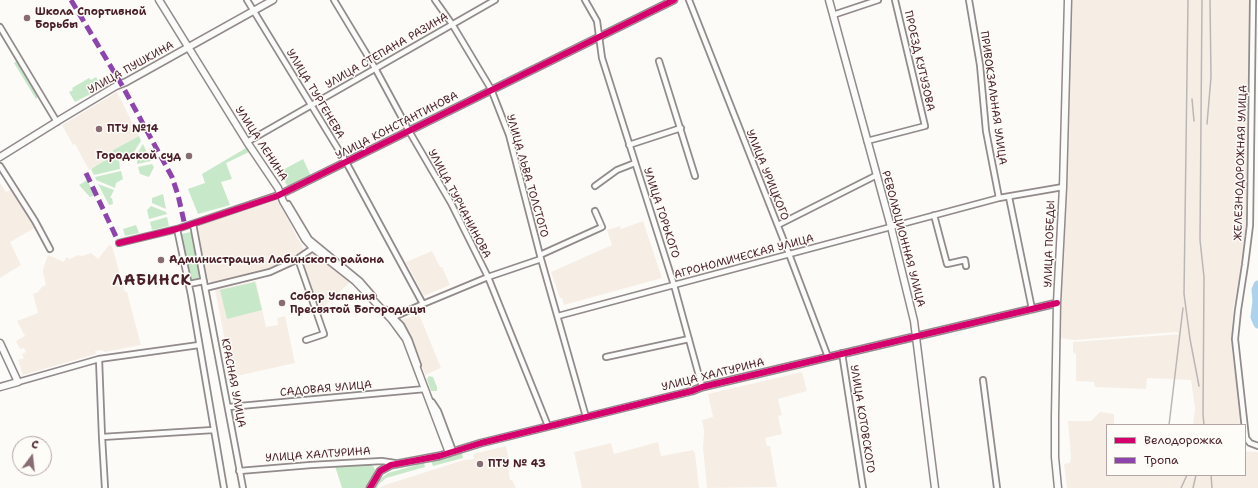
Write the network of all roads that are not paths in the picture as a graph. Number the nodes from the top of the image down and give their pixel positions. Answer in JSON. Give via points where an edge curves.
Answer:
{"nodes":[{"id":1,"x":159,"y":0,"type":"edge"},
{"id":2,"x":247,"y":0,"type":"edge"},
{"id":3,"x":273,"y":0,"type":"edge"},
{"id":4,"x":334,"y":0,"type":"edge"},
{"id":5,"x":435,"y":0,"type":"edge"},
{"id":6,"x":483,"y":0,"type":"edge"},
{"id":7,"x":495,"y":0,"type":"edge"},
{"id":8,"x":585,"y":0,"type":"edge"},
{"id":9,"x":674,"y":0,"type":"edge"},
{"id":10,"x":689,"y":0,"type":"edge"},
{"id":11,"x":829,"y":0,"type":"edge"},
{"id":12,"x":878,"y":0,"type":"edge"},
{"id":13,"x":895,"y":0,"type":"edge"},
{"id":14,"x":969,"y":0,"type":"edge"},
{"id":15,"x":1068,"y":0,"type":"edge"},
{"id":16,"x":1253,"y":0,"type":"edge"},
{"id":17,"x":486,"y":5,"type":"junction"},
{"id":18,"x":253,"y":10,"type":"junction"},
{"id":19,"x":833,"y":15,"type":"junction"},
{"id":20,"x":452,"y":24,"type":"junction"},
{"id":21,"x":0,"y":27,"type":"edge"},
{"id":22,"x":1252,"y":32,"type":"junction"},
{"id":23,"x":1258,"y":32,"type":"edge"},
{"id":24,"x":598,"y":38,"type":"junction"},
{"id":25,"x":188,"y":48,"type":"junction"},
{"id":26,"x":659,"y":61,"type":"dead end"},
{"id":27,"x":1252,"y":65,"type":"junction"},
{"id":28,"x":1258,"y":65,"type":"edge"},
{"id":29,"x":375,"y":68,"type":"junction"},
{"id":30,"x":491,"y":89,"type":"junction"},
{"id":31,"x":312,"y":105,"type":"junction"},
{"id":32,"x":58,"y":122,"type":"junction"},
{"id":33,"x":681,"y":128,"type":"junction"},
{"id":34,"x":409,"y":131,"type":"junction"},
{"id":35,"x":867,"y":141,"type":"junction"},
{"id":36,"x":247,"y":142,"type":"junction"},
{"id":37,"x":629,"y":145,"type":"junction"},
{"id":38,"x":0,"y":157,"type":"edge"},
{"id":39,"x":346,"y":162,"type":"junction"},
{"id":40,"x":635,"y":163,"type":"junction"},
{"id":41,"x":0,"y":166,"type":"edge"},
{"id":42,"x":876,"y":175,"type":"junction"},
{"id":43,"x":695,"y":176,"type":"dead end"},
{"id":44,"x":595,"y":186,"type":"dead end"},
{"id":45,"x":1062,"y":187,"type":"junction"},
{"id":46,"x":282,"y":194,"type":"junction"},
{"id":47,"x":1009,"y":197,"type":"junction"},
{"id":48,"x":999,"y":198,"type":"junction"},
{"id":49,"x":595,"y":211,"type":"dead end"},
{"id":50,"x":934,"y":215,"type":"junction"},
{"id":51,"x":193,"y":224,"type":"junction"},
{"id":52,"x":778,"y":225,"type":"junction"},
{"id":53,"x":891,"y":226,"type":"junction"},
{"id":54,"x":177,"y":229,"type":"junction"},
{"id":55,"x":119,"y":243,"type":"dead end"},
{"id":56,"x":313,"y":248,"type":"junction"},
{"id":57,"x":50,"y":249,"type":"dead end"},
{"id":58,"x":789,"y":254,"type":"junction"},
{"id":59,"x":541,"y":257,"type":"junction"},
{"id":60,"x":298,"y":259,"type":"junction"},
{"id":61,"x":966,"y":266,"type":"dead end"},
{"id":62,"x":488,"y":277,"type":"junction"},
{"id":63,"x":204,"y":281,"type":"junction"},
{"id":64,"x":189,"y":284,"type":"junction"},
{"id":65,"x":674,"y":284,"type":"junction"},
{"id":66,"x":205,"y":288,"type":"junction"},
{"id":67,"x":1057,"y":303,"type":"junction"},
{"id":68,"x":423,"y":304,"type":"junction"},
{"id":69,"x":1032,"y":309,"type":"junction"},
{"id":70,"x":558,"y":316,"type":"junction"},
{"id":71,"x":393,"y":319,"type":"junction"},
{"id":72,"x":915,"y":336,"type":"junction"},
{"id":73,"x":688,"y":338,"type":"junction"},
{"id":74,"x":306,"y":340,"type":"dead end"},
{"id":75,"x":0,"y":343,"type":"edge"},
{"id":76,"x":199,"y":345,"type":"junction"},
{"id":77,"x":842,"y":353,"type":"junction"},
{"id":78,"x":606,"y":357,"type":"dead end"},
{"id":79,"x":828,"y":357,"type":"junction"},
{"id":80,"x":99,"y":359,"type":"junction"},
{"id":81,"x":983,"y":380,"type":"dead end"},
{"id":82,"x":18,"y":382,"type":"junction"},
{"id":83,"x":0,"y":387,"type":"edge"},
{"id":84,"x":702,"y":387,"type":"junction"},
{"id":85,"x":425,"y":389,"type":"junction"},
{"id":86,"x":229,"y":407,"type":"junction"},
{"id":87,"x":586,"y":416,"type":"junction"},
{"id":88,"x":1244,"y":424,"type":"edge"},
{"id":89,"x":548,"y":426,"type":"junction"},
{"id":90,"x":213,"y":430,"type":"junction"},
{"id":91,"x":102,"y":437,"type":"junction"},
{"id":92,"x":1246,"y":438,"type":"edge"},
{"id":93,"x":1258,"y":446,"type":"edge"},
{"id":94,"x":451,"y":452,"type":"junction"},
{"id":95,"x":398,"y":464,"type":"junction"},
{"id":96,"x":239,"y":471,"type":"junction"},
{"id":97,"x":105,"y":488,"type":"edge"},
{"id":98,"x":224,"y":488,"type":"edge"},
{"id":99,"x":243,"y":488,"type":"edge"},
{"id":100,"x":370,"y":488,"type":"edge"},
{"id":101,"x":863,"y":488,"type":"edge"},
{"id":102,"x":935,"y":488,"type":"edge"},
{"id":103,"x":997,"y":488,"type":"edge"},
{"id":104,"x":1058,"y":488,"type":"edge"}],
"edges":[{"from":1,"to":25,"type":"street","name":"УЛИЦА ЛЕНИНА"},
{"from":2,"to":18,"type":"street","name":"УЛИЦА ТУРГЕНЕВА"},
{"from":3,"to":18,"type":"street","name":"УЛИЦА ПУШКИНА"},
{"from":4,"to":29,"type":"street","name":"УЛИЦА ТУРЧАНИНОВА"},
{"from":5,"to":20,"type":"street","name":"УЛИЦА ЛЬВА ТОЛСТОГО"},
{"from":6,"to":17,"type":"street"},
{"from":7,"to":17,"type":"street","name":"УЛИЦА СТЕПАНА РАЗИНА"},
{"from":8,"to":24,"type":"street","name":"УЛИЦА ГОРЬКОГО","via":[[597,21]]},
{"from":9,"to":24,"type":"street","name":"УЛИЦА КОНСТАНТИНОВА"},
{"from":10,"to":52,"type":"street","name":"УЛИЦА УРИЦКОГО"},
{"from":11,"to":19,"type":"street","name":"РЕВОЛЮЦИОННАЯ УЛИЦА"},
{"from":12,"to":19,"type":"street"},
{"from":13,"to":35,"type":"street","name":"ПРОЕЗД КУТУЗОВА","via":[[925,126]]},
{"from":14,"to":48,"type":"street","name":"ПРИВОКЗАЛЬНАЯ УЛИЦА","via":[[980,65],[986,132]]},
{"from":15,"to":45,"type":"street","name":"УЛИЦА ПОБЕДЫ"},
{"from":16,"to":22,"type":"street","name":"ЖЕЛЕЗНОДОРОЖНАЯ УЛИЦА"},
{"from":17,"to":20,"type":"street","name":"УЛИЦА СТЕПАНА РАЗИНА"},
{"from":18,"to":25,"type":"street","name":"УЛИЦА ПУШКИНА"},
{"from":18,"to":31,"type":"street","name":"УЛИЦА ТУРГЕНЕВА"},
{"from":19,"to":35,"type":"street","name":"РЕВОЛЮЦИОННАЯ УЛИЦА"},
{"from":20,"to":29,"type":"street","name":"УЛИЦА СТЕПАНА РАЗИНА"},
{"from":20,"to":30,"type":"street","name":"УЛИЦА ЛЬВА ТОЛСТОГО"},
{"from":21,"to":32,"type":"street"},
{"from":22,"to":23,"type":"street"},
{"from":22,"to":27,"type":"street","name":"ЖЕЛЕЗНОДОРОЖНАЯ УЛИЦА"},
{"from":24,"to":30,"type":"street","name":"УЛИЦА КОНСТАНТИНОВА"},
{"from":24,"to":37,"type":"street","name":"УЛИЦА ГОРЬКОГО"},
{"from":25,"to":32,"type":"street","name":"УЛИЦА ПУШКИНА","via":[[116,86]]},
{"from":25,"to":36,"type":"street","name":"УЛИЦА ЛЕНИНА"},
{"from":26,"to":33,"type":"street"},
{"from":27,"to":28,"type":"street"},
{"from":27,"to":88,"type":"street","name":"ЖЕЛЕЗНОДОРОЖНАЯ УЛИЦА","via":[[1250,225],[1235,339]]},
{"from":29,"to":31,"type":"street","name":"УЛИЦА СТЕПАНА РАЗИНА"},
{"from":29,"to":34,"type":"street","name":"УЛИЦА ТУРЧАНИНОВА"},
{"from":30,"to":34,"type":"street","name":"УЛИЦА КОНСТАНТИНОВА"},
{"from":30,"to":59,"type":"street","name":"УЛИЦА ЛЬВА ТОЛСТОГО","via":[[509,135]]},
{"from":31,"to":36,"type":"street","name":"УЛИЦА СТЕПАНА РАЗИНА"},
{"from":31,"to":39,"type":"street","name":"УЛИЦА ТУРГЕНЕВА"},
{"from":32,"to":38,"type":"street","name":"УЛИЦА ПУШКИНА"},
{"from":33,"to":37,"type":"street"},
{"from":33,"to":43,"type":"street"},
{"from":34,"to":39,"type":"street","name":"УЛИЦА КОНСТАНТИНОВА"},
{"from":34,"to":62,"type":"street","name":"УЛИЦА ТУРЧАНИНОВА","via":[[451,203]]},
{"from":35,"to":42,"type":"street","name":"РЕВОЛЮЦИОННАЯ УЛИЦА"},
{"from":36,"to":46,"type":"street","name":"УЛИЦА ЛЕНИНА"},
{"from":37,"to":40,"type":"street","name":"УЛИЦА ГОРЬКОГО"},
{"from":39,"to":46,"type":"street","name":"УЛИЦА КОНСТАНТИНОВА"},
{"from":39,"to":68,"type":"street","name":"УЛИЦА ТУРГЕНЕВА"},
{"from":40,"to":44,"type":"street","name":"УЛИЦА ГОРЬКОГО","via":[[617,170]]},
{"from":40,"to":65,"type":"street","name":"УЛИЦА ГОРЬКОГО"},
{"from":41,"to":57,"type":"street"},
{"from":42,"to":52,"type":"street"},
{"from":42,"to":53,"type":"street","name":"РЕВОЛЮЦИОННАЯ УЛИЦА"},
{"from":45,"to":47,"type":"street","name":"АГРОНОМИЧЕСКАЯ УЛИЦА"},
{"from":45,"to":67,"type":"street","name":"УЛИЦА ПОБЕДЫ"},
{"from":46,"to":51,"type":"street","name":"УЛИЦА КОНСТАНТИНОВА"},
{"from":46,"to":56,"type":"street","name":"УЛИЦА ЛЕНИНА","via":[[283,201]]},
{"from":46,"to":71,"type":"street","via":[[309,239],[360,281]]},
{"from":47,"to":48,"type":"street","name":"АГРОНОМИЧЕСКАЯ УЛИЦА"},
{"from":47,"to":69,"type":"street"},
{"from":48,"to":50,"type":"street","name":"АГРОНОМИЧЕСКАЯ УЛИЦА"},
{"from":49,"to":59,"type":"street","name":"УЛИЦА ЛЬВА ТОЛСТОГО","via":[[602,227]]},
{"from":50,"to":53,"type":"street","name":"АГРОНОМИЧЕСКАЯ УЛИЦА"},
{"from":50,"to":61,"type":"street","via":[[948,264],[965,260]]},
{"from":51,"to":54,"type":"street","name":"УЛИЦА КОНСТАНТИНОВА"},
{"from":51,"to":63,"type":"street","name":"КРАСНАЯ УЛИЦА"},
{"from":52,"to":58,"type":"street","name":"УЛИЦА УРИЦКОГО"},
{"from":53,"to":58,"type":"street","name":"АГРОНОМИЧЕСКАЯ УЛИЦА"},
{"from":53,"to":72,"type":"street","name":"РЕВОЛЮЦИОННАЯ УЛИЦА","via":[[914,321]]},
{"from":54,"to":55,"type":"street","name":"УЛИЦА КОНСТАНТИНОВА"},
{"from":54,"to":64,"type":"street"},
{"from":56,"to":60,"type":"street"},
{"from":56,"to":71,"type":"street","name":"УЛИЦА ЛЕНИНА","via":[[355,281]]},
{"from":58,"to":65,"type":"street","name":"АГРОНОМИЧЕСКАЯ УЛИЦА"},
{"from":58,"to":79,"type":"street","name":"УЛИЦА УРИЦКОГО"},
{"from":59,"to":62,"type":"street"},
{"from":59,"to":70,"type":"street","name":"УЛИЦА ЛЬВА ТОЛСТОГО"},
{"from":60,"to":66,"type":"street","via":[[261,276]]},
{"from":60,"to":74,"type":"street","via":[[324,334]]},
{"from":62,"to":68,"type":"street"},
{"from":62,"to":89,"type":"street","name":"УЛИЦА ТУРЧАНИНОВА"},
{"from":63,"to":64,"type":"street"},
{"from":63,"to":66,"type":"street","name":"КРАСНАЯ УЛИЦА"},
{"from":64,"to":76,"type":"street"},
{"from":65,"to":70,"type":"street","name":"АГРОНОМИЧЕСКАЯ УЛИЦА"},
{"from":65,"to":73,"type":"street","name":"УЛИЦА ГОРЬКОГО"},
{"from":66,"to":86,"type":"street","name":"КРАСНАЯ УЛИЦА"},
{"from":67,"to":69,"type":"street","name":"УЛИЦА ХАЛТУРИНА"},
{"from":67,"to":104,"type":"street","name":"УЛИЦА ПОБЕДЫ","via":[[1054,416]]},
{"from":68,"to":71,"type":"street"},
{"from":69,"to":72,"type":"street","name":"УЛИЦА ХАЛТУРИНА"},
{"from":70,"to":87,"type":"street","name":"УЛИЦА ЛЬВА ТОЛСТОГО"},
{"from":71,"to":85,"type":"street","name":"УЛИЦА ЛЕНИНА","via":[[406,339]]},
{"from":71,"to":94,"type":"street","via":[[401,325],[410,340]]},
{"from":72,"to":77,"type":"street","name":"УЛИЦА ХАЛТУРИНА"},
{"from":72,"to":102,"type":"street","name":"РЕВОЛЮЦИОННАЯ УЛИЦА"},
{"from":73,"to":78,"type":"street"},
{"from":73,"to":84,"type":"street","name":"УЛИЦА ГОРЬКОГО"},
{"from":75,"to":82,"type":"street"},
{"from":76,"to":80,"type":"street"},
{"from":76,"to":90,"type":"street"},
{"from":77,"to":79,"type":"street","name":"УЛИЦА ХАЛТУРИНА"},
{"from":77,"to":101,"type":"street","name":"УЛИЦА КОТОВСКОГО"},
{"from":79,"to":84,"type":"street","name":"УЛИЦА ХАЛТУРИНА"},
{"from":80,"to":82,"type":"street"},
{"from":80,"to":91,"type":"street"},
{"from":81,"to":103,"type":"street"},
{"from":82,"to":83,"type":"street"},
{"from":84,"to":87,"type":"street","name":"УЛИЦА ХАЛТУРИНА"},
{"from":85,"to":86,"type":"street","name":"САДОВАЯ УЛИЦА"},
{"from":85,"to":94,"type":"street","name":"УЛИЦА ЛЕНИНА"},
{"from":86,"to":96,"type":"street","name":"КРАСНАЯ УЛИЦА"},
{"from":87,"to":89,"type":"street","name":"УЛИЦА ХАЛТУРИНА"},
{"from":89,"to":94,"type":"street","name":"УЛИЦА ХАЛТУРИНА"},
{"from":90,"to":91,"type":"street"},
{"from":90,"to":98,"type":"street"},
{"from":91,"to":97,"type":"street"},
{"from":92,"to":93,"type":"street","name":"ЖЕЛЕЗНОДОРОЖНАЯ УЛИЦА"},
{"from":94,"to":95,"type":"street","name":"УЛИЦА ХАЛТУРИНА"},
{"from":95,"to":96,"type":"street","name":"УЛИЦА ХАЛТУРИНА","via":[[382,461]]},
{"from":95,"to":100,"type":"street","name":"УЛИЦА ХАЛТУРИНА","via":[[385,468]]},
{"from":96,"to":99,"type":"street","name":"КРАСНАЯ УЛИЦА"}]}
